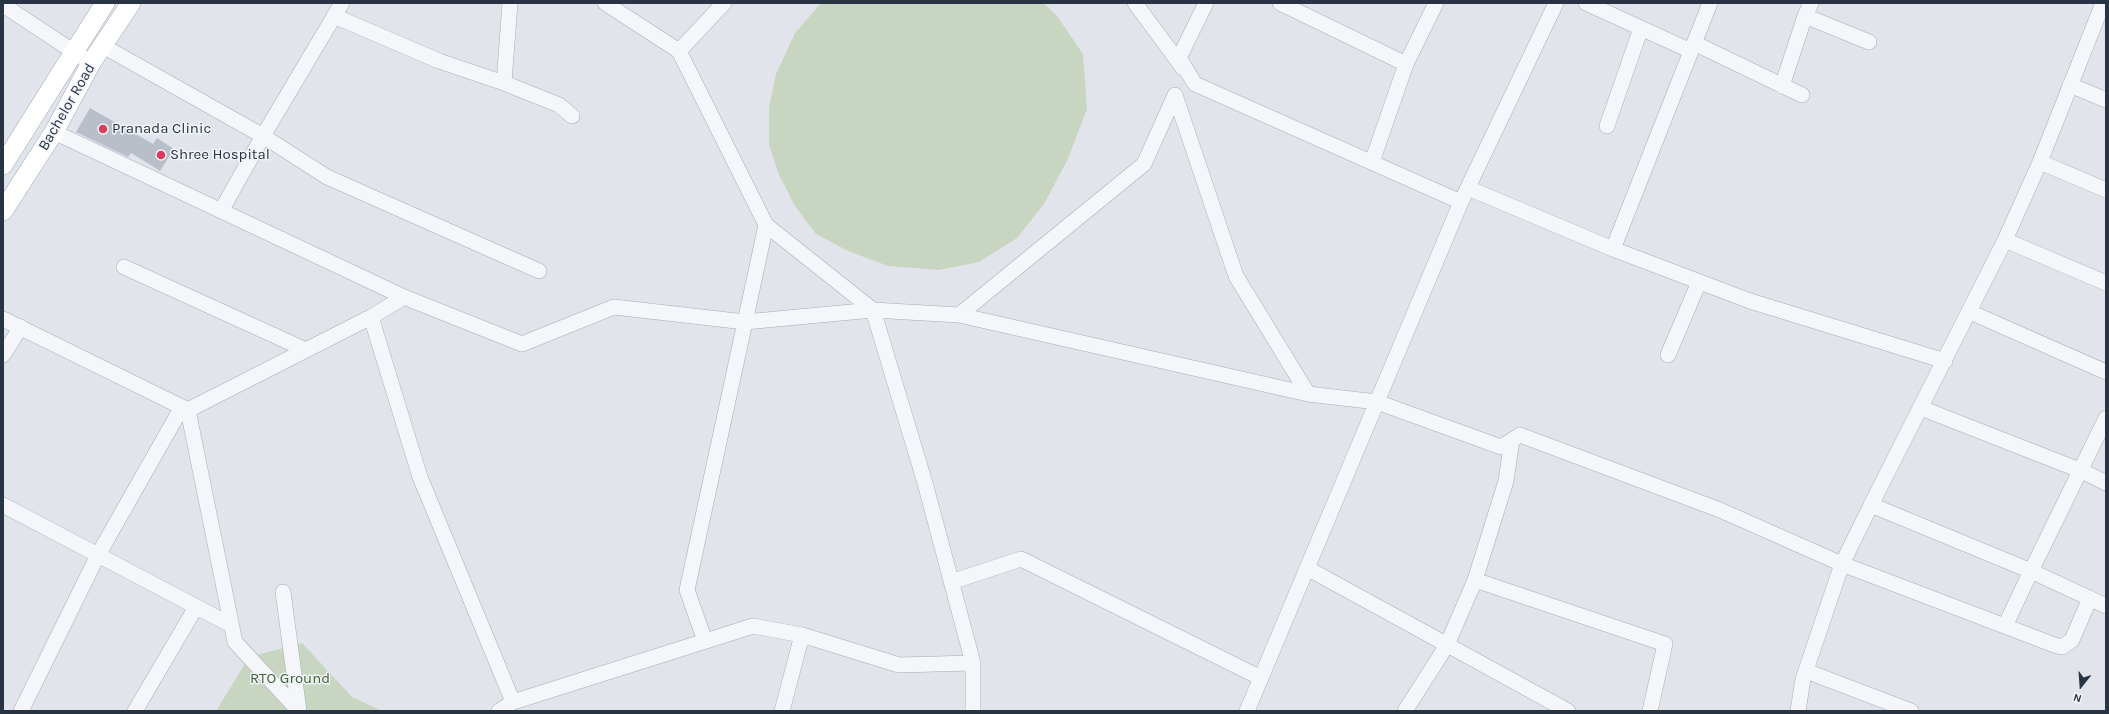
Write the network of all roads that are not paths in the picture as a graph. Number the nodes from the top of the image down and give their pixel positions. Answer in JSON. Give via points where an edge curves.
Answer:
{"nodes":[{"id":1,"x":105,"y":3,"type":"edge"},
{"id":2,"x":131,"y":3,"type":"edge"},
{"id":3,"x":342,"y":3,"type":"edge"},
{"id":4,"x":510,"y":3,"type":"edge"},
{"id":5,"x":605,"y":3,"type":"edge"},
{"id":6,"x":724,"y":3,"type":"edge"},
{"id":7,"x":1135,"y":3,"type":"edge"},
{"id":8,"x":1206,"y":3,"type":"edge"},
{"id":9,"x":1280,"y":3,"type":"edge"},
{"id":10,"x":1436,"y":3,"type":"edge"},
{"id":11,"x":1556,"y":3,"type":"edge"},
{"id":12,"x":1586,"y":3,"type":"edge"},
{"id":13,"x":1710,"y":3,"type":"edge"},
{"id":14,"x":3,"y":5,"type":"edge"},
{"id":15,"x":2102,"y":5,"type":"edge"},
{"id":16,"x":1808,"y":10,"type":"edge"},
{"id":17,"x":334,"y":16,"type":"junction"},
{"id":18,"x":1641,"y":28,"type":"junction"},
{"id":19,"x":1870,"y":42,"type":"dead end"},
{"id":20,"x":103,"y":46,"type":"junction"},
{"id":21,"x":1692,"y":47,"type":"junction"},
{"id":22,"x":679,"y":51,"type":"junction"},
{"id":23,"x":75,"y":52,"type":"junction"},
{"id":24,"x":91,"y":62,"type":"junction"},
{"id":25,"x":1406,"y":64,"type":"junction"},
{"id":26,"x":504,"y":83,"type":"junction"},
{"id":27,"x":1195,"y":84,"type":"junction"},
{"id":28,"x":2070,"y":85,"type":"junction"},
{"id":29,"x":1782,"y":86,"type":"junction"},
{"id":30,"x":1802,"y":95,"type":"dead end"},
{"id":31,"x":2106,"y":100,"type":"edge"},
{"id":32,"x":572,"y":116,"type":"dead end"},
{"id":33,"x":1607,"y":126,"type":"dead end"},
{"id":34,"x":54,"y":132,"type":"junction"},
{"id":35,"x":263,"y":136,"type":"junction"},
{"id":36,"x":1372,"y":162,"type":"junction"},
{"id":37,"x":2040,"y":162,"type":"junction"},
{"id":38,"x":3,"y":165,"type":"edge"},
{"id":39,"x":1468,"y":188,"type":"junction"},
{"id":40,"x":2106,"y":190,"type":"edge"},
{"id":41,"x":1461,"y":202,"type":"junction"},
{"id":42,"x":3,"y":211,"type":"edge"},
{"id":43,"x":221,"y":212,"type":"junction"},
{"id":44,"x":766,"y":224,"type":"junction"},
{"id":45,"x":2005,"y":240,"type":"junction"},
{"id":46,"x":1613,"y":249,"type":"junction"},
{"id":47,"x":124,"y":267,"type":"dead end"},
{"id":48,"x":539,"y":271,"type":"dead end"},
{"id":49,"x":1698,"y":282,"type":"junction"},
{"id":50,"x":2106,"y":283,"type":"edge"},
{"id":51,"x":404,"y":297,"type":"junction"},
{"id":52,"x":873,"y":310,"type":"junction"},
{"id":53,"x":1970,"y":312,"type":"junction"},
{"id":54,"x":959,"y":315,"type":"junction"},
{"id":55,"x":371,"y":317,"type":"junction"},
{"id":56,"x":3,"y":319,"type":"edge"},
{"id":57,"x":745,"y":322,"type":"junction"},
{"id":58,"x":21,"y":327,"type":"junction"},
{"id":59,"x":306,"y":350,"type":"junction"},
{"id":60,"x":3,"y":355,"type":"edge"},
{"id":61,"x":1668,"y":355,"type":"dead end"},
{"id":62,"x":1945,"y":360,"type":"junction"},
{"id":63,"x":2106,"y":372,"type":"edge"},
{"id":64,"x":1308,"y":394,"type":"junction"},
{"id":65,"x":1377,"y":402,"type":"junction"},
{"id":66,"x":185,"y":408,"type":"junction"},
{"id":67,"x":1921,"y":408,"type":"junction"},
{"id":68,"x":2106,"y":418,"type":"edge"},
{"id":69,"x":1512,"y":440,"type":"junction"},
{"id":70,"x":2082,"y":470,"type":"junction"},
{"id":71,"x":2106,"y":483,"type":"edge"},
{"id":72,"x":1871,"y":504,"type":"junction"},
{"id":73,"x":3,"y":505,"type":"edge"},
{"id":74,"x":98,"y":555,"type":"junction"},
{"id":75,"x":1842,"y":564,"type":"junction"},
{"id":76,"x":1307,"y":568,"type":"junction"},
{"id":77,"x":2031,"y":571,"type":"junction"},
{"id":78,"x":1475,"y":580,"type":"junction"},
{"id":79,"x":951,"y":582,"type":"junction"},
{"id":80,"x":283,"y":592,"type":"dead end"},
{"id":81,"x":2090,"y":598,"type":"junction"},
{"id":82,"x":2106,"y":606,"type":"edge"},
{"id":83,"x":196,"y":607,"type":"junction"},
{"id":84,"x":231,"y":625,"type":"junction"},
{"id":85,"x":2005,"y":626,"type":"junction"},
{"id":86,"x":802,"y":635,"type":"junction"},
{"id":87,"x":705,"y":641,"type":"junction"},
{"id":88,"x":1447,"y":645,"type":"junction"},
{"id":89,"x":973,"y":663,"type":"junction"},
{"id":90,"x":1806,"y":671,"type":"junction"},
{"id":91,"x":1261,"y":678,"type":"junction"},
{"id":92,"x":514,"y":702,"type":"junction"},
{"id":93,"x":21,"y":711,"type":"edge"},
{"id":94,"x":135,"y":711,"type":"edge"},
{"id":95,"x":299,"y":711,"type":"edge"},
{"id":96,"x":498,"y":711,"type":"edge"},
{"id":97,"x":782,"y":711,"type":"edge"},
{"id":98,"x":973,"y":711,"type":"edge"},
{"id":99,"x":1247,"y":711,"type":"edge"},
{"id":100,"x":1405,"y":711,"type":"edge"},
{"id":101,"x":1568,"y":711,"type":"edge"},
{"id":102,"x":1650,"y":711,"type":"edge"},
{"id":103,"x":1798,"y":711,"type":"edge"},
{"id":104,"x":1911,"y":711,"type":"edge"}],
"edges":[{"from":1,"to":23,"type":"main road","name":"Bachelor Road"},
{"from":2,"to":20,"type":"main road","name":"Bachelor Road"},
{"from":3,"to":17,"type":"street"},
{"from":4,"to":26,"type":"street"},
{"from":5,"to":22,"type":"street"},
{"from":6,"to":22,"type":"street"},
{"from":7,"to":27,"type":"street"},
{"from":8,"to":27,"type":"street","via":[[1179,58]]},
{"from":9,"to":25,"type":"street"},
{"from":10,"to":25,"type":"street"},
{"from":11,"to":39,"type":"street"},
{"from":12,"to":18,"type":"street"},
{"from":13,"to":21,"type":"street"},
{"from":14,"to":23,"type":"street"},
{"from":15,"to":28,"type":"street"},
{"from":16,"to":19,"type":"street"},
{"from":16,"to":29,"type":"street"},
{"from":17,"to":26,"type":"street","via":[[439,61]]},
{"from":17,"to":35,"type":"street"},
{"from":18,"to":21,"type":"street"},
{"from":18,"to":33,"type":"street"},
{"from":20,"to":24,"type":"main road","name":"Bachelor Road"},
{"from":20,"to":35,"type":"street"},
{"from":21,"to":29,"type":"street"},
{"from":21,"to":46,"type":"street"},
{"from":22,"to":44,"type":"street"},
{"from":23,"to":24,"type":"street"},
{"from":23,"to":38,"type":"main road","name":"Bachelor Road"},
{"from":24,"to":34,"type":"main road","name":"Bachelor Road"},
{"from":25,"to":36,"type":"street"},
{"from":26,"to":32,"type":"street","via":[[559,105]]},
{"from":27,"to":36,"type":"street"},
{"from":28,"to":31,"type":"street"},
{"from":28,"to":37,"type":"street"},
{"from":29,"to":30,"type":"street"},
{"from":34,"to":42,"type":"main road","name":"Bachelor Road"},
{"from":34,"to":43,"type":"street"},
{"from":35,"to":43,"type":"street"},
{"from":35,"to":48,"type":"street","via":[[327,177]]},
{"from":36,"to":41,"type":"street"},
{"from":37,"to":40,"type":"street"},
{"from":37,"to":45,"type":"street"},
{"from":39,"to":41,"type":"street"},
{"from":39,"to":46,"type":"street"},
{"from":41,"to":65,"type":"street"},
{"from":43,"to":51,"type":"street"},
{"from":44,"to":52,"type":"street"},
{"from":44,"to":57,"type":"street"},
{"from":45,"to":50,"type":"street"},
{"from":45,"to":53,"type":"street"},
{"from":46,"to":49,"type":"street"},
{"from":47,"to":59,"type":"street"},
{"from":49,"to":61,"type":"street"},
{"from":49,"to":62,"type":"street","via":[[1750,301]]},
{"from":51,"to":55,"type":"street"},
{"from":51,"to":57,"type":"street","via":[[522,344],[614,307]]},
{"from":52,"to":54,"type":"street"},
{"from":52,"to":57,"type":"street"},
{"from":52,"to":79,"type":"street","via":[[925,483]]},
{"from":53,"to":62,"type":"street"},
{"from":53,"to":63,"type":"street"},
{"from":54,"to":64,"type":"street"},
{"from":54,"to":64,"type":"street","via":[[1144,164],[1175,95],[1236,276]]},
{"from":55,"to":59,"type":"street"},
{"from":55,"to":92,"type":"street","via":[[420,477]]},
{"from":56,"to":58,"type":"street"},
{"from":57,"to":87,"type":"street","via":[[687,590]]},
{"from":58,"to":60,"type":"street"},
{"from":58,"to":66,"type":"street"},
{"from":59,"to":66,"type":"street"},
{"from":62,"to":67,"type":"street"},
{"from":64,"to":65,"type":"street"},
{"from":65,"to":69,"type":"street","via":[[1501,447]]},
{"from":65,"to":76,"type":"street"},
{"from":66,"to":74,"type":"street"},
{"from":66,"to":84,"type":"street"},
{"from":67,"to":70,"type":"street"},
{"from":67,"to":72,"type":"street"},
{"from":68,"to":70,"type":"street"},
{"from":69,"to":75,"type":"street","via":[[1520,435],[1542,443],[1720,510]]},
{"from":69,"to":78,"type":"street","via":[[1506,481]]},
{"from":70,"to":71,"type":"street"},
{"from":70,"to":77,"type":"street"},
{"from":72,"to":75,"type":"street"},
{"from":72,"to":77,"type":"street"},
{"from":73,"to":74,"type":"street"},
{"from":74,"to":83,"type":"street"},
{"from":74,"to":93,"type":"street"},
{"from":75,"to":85,"type":"street"},
{"from":75,"to":90,"type":"street"},
{"from":76,"to":88,"type":"street"},
{"from":76,"to":91,"type":"street"},
{"from":77,"to":81,"type":"street"},
{"from":77,"to":85,"type":"street"},
{"from":78,"to":88,"type":"street"},
{"from":78,"to":102,"type":"street","via":[[1665,644]]},
{"from":79,"to":89,"type":"street"},
{"from":79,"to":91,"type":"street","via":[[1021,559]]},
{"from":80,"to":95,"type":"street"},
{"from":81,"to":82,"type":"street"},
{"from":81,"to":85,"type":"street","via":[[2072,640],[2062,647]]},
{"from":83,"to":84,"type":"street"},
{"from":83,"to":94,"type":"street"},
{"from":84,"to":95,"type":"street","via":[[235,642]]},
{"from":86,"to":87,"type":"street","via":[[753,626]]},
{"from":86,"to":89,"type":"street","via":[[899,664]]},
{"from":86,"to":97,"type":"street"},
{"from":87,"to":92,"type":"street"},
{"from":88,"to":100,"type":"street"},
{"from":88,"to":101,"type":"street"},
{"from":89,"to":98,"type":"street"},
{"from":90,"to":103,"type":"street"},
{"from":90,"to":104,"type":"street"},
{"from":91,"to":99,"type":"street"},
{"from":92,"to":96,"type":"street"}]}
